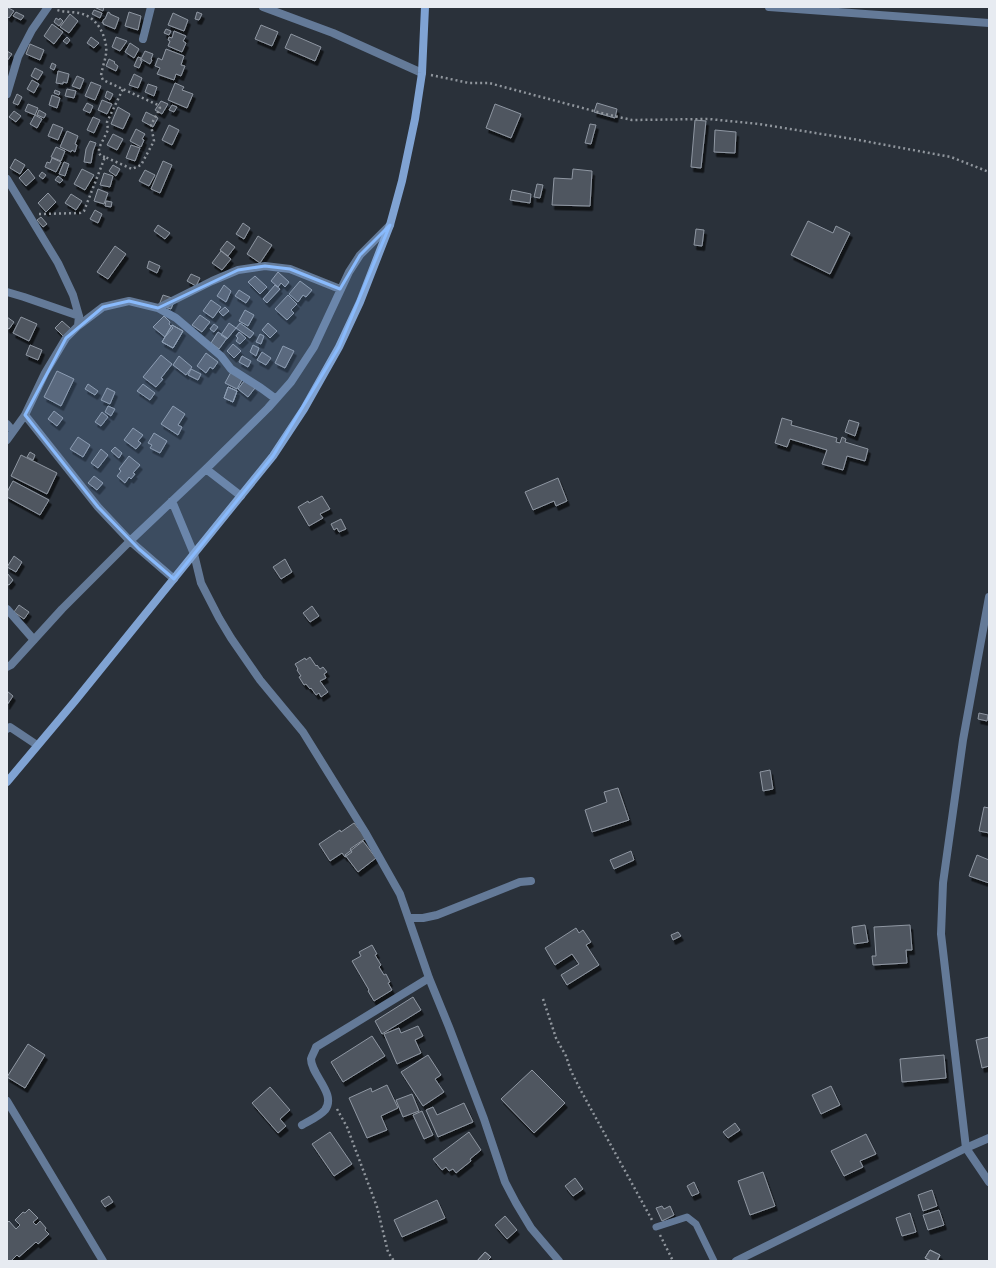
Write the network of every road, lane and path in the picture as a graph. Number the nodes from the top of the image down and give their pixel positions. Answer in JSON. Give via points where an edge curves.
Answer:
{"nodes":[{"id":1,"x":151,"y":7,"type":"edge"},
{"id":2,"x":263,"y":7,"type":"edge"},
{"id":3,"x":425,"y":7,"type":"edge"},
{"id":4,"x":769,"y":7,"type":"edge"},
{"id":5,"x":51,"y":8,"type":"edge"},
{"id":6,"x":989,"y":23,"type":"edge"},
{"id":7,"x":142,"y":40,"type":"dead end"},
{"id":8,"x":422,"y":73,"type":"junction"},
{"id":9,"x":123,"y":88,"type":"junction"},
{"id":10,"x":7,"y":94,"type":"edge"},
{"id":11,"x":105,"y":157,"type":"junction"},
{"id":12,"x":989,"y":172,"type":"edge"},
{"id":13,"x":7,"y":179,"type":"edge"},
{"id":14,"x":28,"y":214,"type":"junction"},
{"id":15,"x":390,"y":225,"type":"junction"},
{"id":16,"x":340,"y":289,"type":"junction"},
{"id":17,"x":7,"y":292,"type":"edge"},
{"id":18,"x":158,"y":308,"type":"junction"},
{"id":19,"x":79,"y":316,"type":"junction"},
{"id":20,"x":78,"y":326,"type":"junction"},
{"id":21,"x":276,"y":399,"type":"junction"},
{"id":22,"x":25,"y":415,"type":"junction"},
{"id":23,"x":7,"y":424,"type":"edge"},
{"id":24,"x":13,"y":431,"type":"junction"},
{"id":25,"x":7,"y":440,"type":"edge"},
{"id":26,"x":206,"y":469,"type":"junction"},
{"id":27,"x":241,"y":496,"type":"junction"},
{"id":28,"x":172,"y":501,"type":"junction"},
{"id":29,"x":130,"y":541,"type":"junction"},
{"id":30,"x":194,"y":554,"type":"junction"},
{"id":31,"x":174,"y":579,"type":"junction"},
{"id":32,"x":989,"y":596,"type":"edge"},
{"id":33,"x":7,"y":609,"type":"edge"},
{"id":34,"x":34,"y":640,"type":"junction"},
{"id":35,"x":7,"y":667,"type":"edge"},
{"id":36,"x":7,"y":729,"type":"edge"},
{"id":37,"x":37,"y":745,"type":"junction"},
{"id":38,"x":7,"y":782,"type":"edge"},
{"id":39,"x":531,"y":881,"type":"dead end"},
{"id":40,"x":409,"y":918,"type":"junction"},
{"id":41,"x":429,"y":978,"type":"junction"},
{"id":42,"x":543,"y":999,"type":"dead end"},
{"id":43,"x":7,"y":1101,"type":"edge"},
{"id":44,"x":328,"y":1105,"type":"junction"},
{"id":45,"x":302,"y":1126,"type":"dead end"},
{"id":46,"x":989,"y":1138,"type":"edge"},
{"id":47,"x":966,"y":1148,"type":"junction"},
{"id":48,"x":989,"y":1182,"type":"edge"},
{"id":49,"x":656,"y":1227,"type":"junction"},
{"id":50,"x":103,"y":1261,"type":"edge"},
{"id":51,"x":394,"y":1261,"type":"edge"},
{"id":52,"x":559,"y":1261,"type":"edge"},
{"id":53,"x":673,"y":1261,"type":"edge"},
{"id":54,"x":714,"y":1261,"type":"edge"},
{"id":55,"x":736,"y":1261,"type":"edge"}],
"edges":[{"from":1,"to":7,"type":"street"},
{"from":2,"to":8,"type":"street","via":[[333,33]]},
{"from":3,"to":8,"type":"main road"},
{"from":4,"to":6,"type":"street"},
{"from":5,"to":9,"type":"path","via":[[85,14],[95,20],[105,39],[106,53],[101,76],[103,80]]},
{"from":5,"to":10,"type":"street","via":[[32,30],[18,57]]},
{"from":8,"to":12,"type":"path","via":[[469,83],[489,83],[632,120],[709,119],[759,124],[853,138],[951,157]]},
{"from":8,"to":15,"type":"main road","via":[[402,181]]},
{"from":9,"to":11,"type":"path","via":[[99,148],[101,156]]},
{"from":9,"to":11,"type":"path","via":[[160,108],[151,126],[154,140],[141,166],[132,169]]},
{"from":11,"to":14,"type":"path","via":[[84,211]]},
{"from":13,"to":14,"type":"street"},
{"from":14,"to":19,"type":"street","via":[[58,263],[73,295]]},
{"from":15,"to":16,"type":"street","via":[[360,255]]},
{"from":15,"to":27,"type":"main road","via":[[360,302],[332,360],[273,456]]},
{"from":16,"to":18,"type":"street","via":[[290,269],[265,266],[238,270]]},
{"from":16,"to":21,"type":"street","via":[[314,347],[291,382]]},
{"from":17,"to":19,"type":"street"},
{"from":18,"to":20,"type":"street","via":[[129,300],[103,307]]},
{"from":18,"to":21,"type":"street","via":[[176,318],[221,356],[231,369]]},
{"from":19,"to":20,"type":"street"},
{"from":20,"to":22,"type":"street","via":[[66,338],[45,373]]},
{"from":21,"to":26,"type":"street"},
{"from":22,"to":24,"type":"street"},
{"from":22,"to":29,"type":"street","via":[[98,506]]},
{"from":23,"to":24,"type":"street"},
{"from":24,"to":25,"type":"street"},
{"from":26,"to":27,"type":"street"},
{"from":26,"to":28,"type":"street"},
{"from":27,"to":30,"type":"main road"},
{"from":28,"to":29,"type":"street"},
{"from":28,"to":30,"type":"street"},
{"from":29,"to":31,"type":"street"},
{"from":29,"to":34,"type":"street"},
{"from":30,"to":31,"type":"main road"},
{"from":30,"to":40,"type":"street","via":[[201,583],[219,618],[249,665],[307,739],[365,832],[400,894]]},
{"from":31,"to":37,"type":"main road"},
{"from":32,"to":47,"type":"street","via":[[963,740],[943,882],[941,934]]},
{"from":33,"to":34,"type":"street"},
{"from":34,"to":35,"type":"street"},
{"from":36,"to":37,"type":"street","via":[[10,727]]},
{"from":37,"to":38,"type":"main road"},
{"from":39,"to":40,"type":"street","via":[[520,882],[436,915]]},
{"from":40,"to":41,"type":"street"},
{"from":41,"to":44,"type":"street","via":[[316,1047],[311,1057],[313,1068],[326,1092]]},
{"from":41,"to":52,"type":"street","via":[[479,1105],[505,1182],[531,1228]]},
{"from":42,"to":49,"type":"path","via":[[556,1038],[580,1089]]},
{"from":43,"to":50,"type":"street"},
{"from":44,"to":45,"type":"street","via":[[325,1111]]},
{"from":44,"to":51,"type":"path","via":[[338,1110],[348,1127],[377,1207],[388,1252]]},
{"from":46,"to":47,"type":"street"},
{"from":47,"to":48,"type":"street"},
{"from":47,"to":55,"type":"street"},
{"from":49,"to":53,"type":"path"},
{"from":49,"to":54,"type":"lane","via":[[687,1217],[696,1224]]}]}
